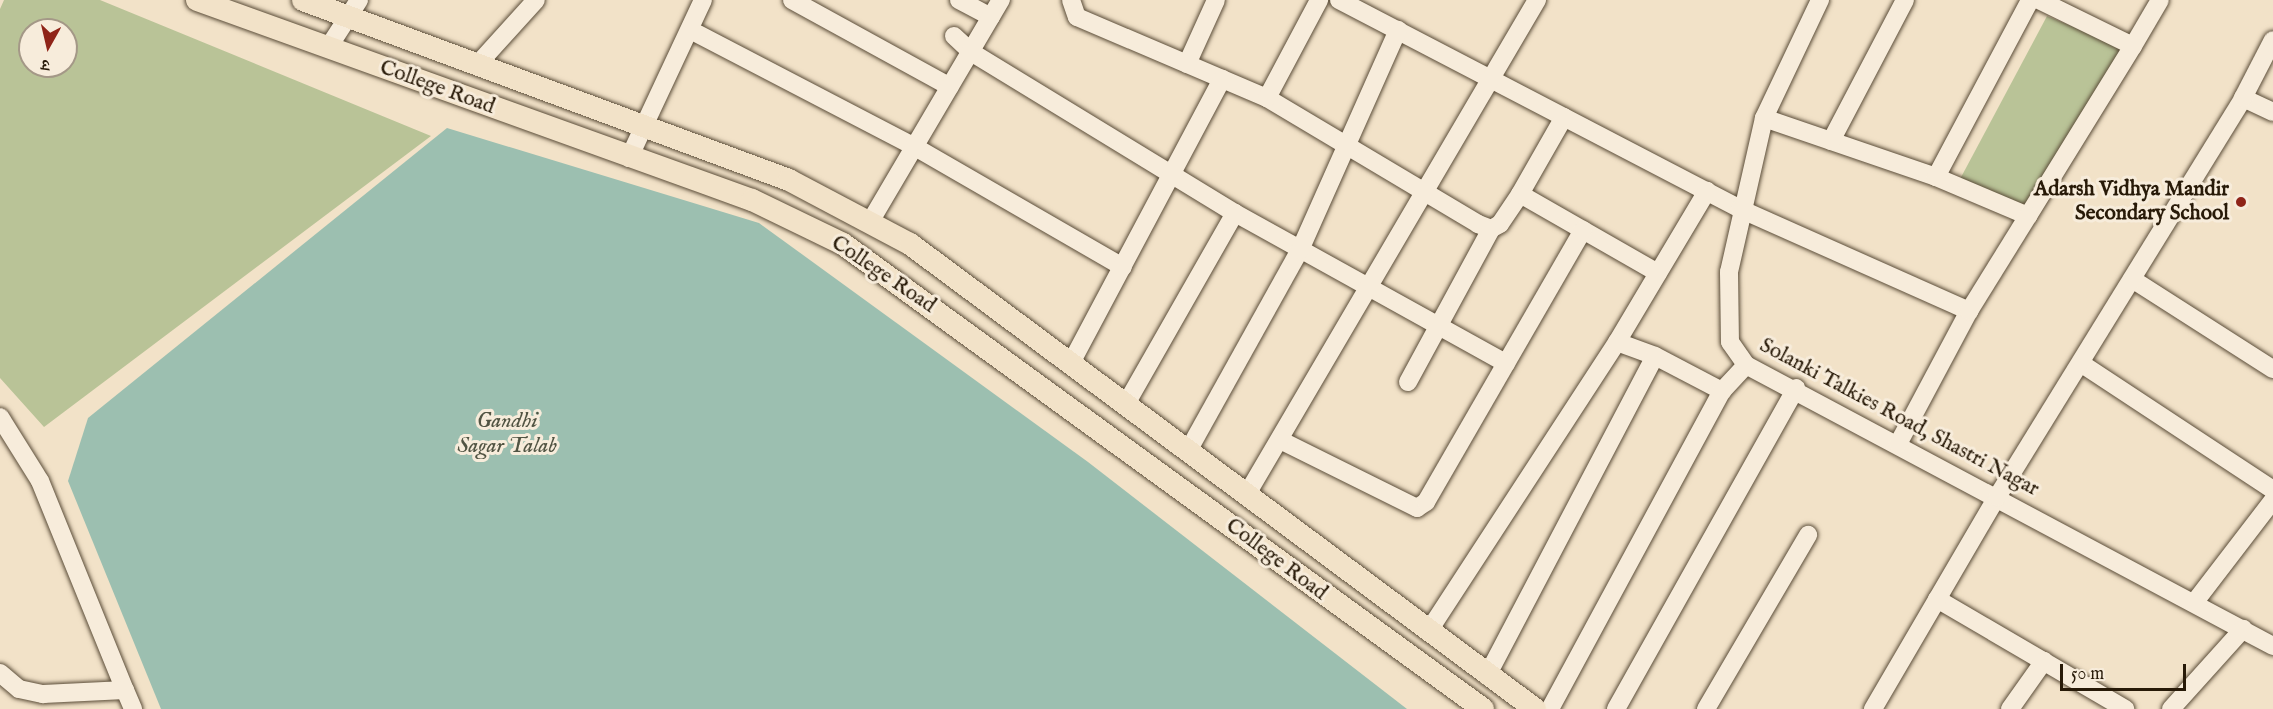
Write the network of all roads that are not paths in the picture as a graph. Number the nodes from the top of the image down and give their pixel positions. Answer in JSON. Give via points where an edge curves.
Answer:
{"nodes":[{"id":1,"x":197,"y":0,"type":"edge"},
{"id":2,"x":303,"y":0,"type":"edge"},
{"id":3,"x":703,"y":0,"type":"edge"},
{"id":4,"x":792,"y":0,"type":"edge"},
{"id":5,"x":959,"y":0,"type":"edge"},
{"id":6,"x":1001,"y":0,"type":"edge"},
{"id":7,"x":1071,"y":0,"type":"edge"},
{"id":8,"x":1215,"y":0,"type":"edge"},
{"id":9,"x":1320,"y":0,"type":"edge"},
{"id":10,"x":1339,"y":0,"type":"edge"},
{"id":11,"x":1537,"y":0,"type":"edge"},
{"id":12,"x":1820,"y":0,"type":"edge"},
{"id":13,"x":1905,"y":0,"type":"edge"},
{"id":14,"x":2030,"y":0,"type":"edge"},
{"id":15,"x":2039,"y":0,"type":"edge"},
{"id":16,"x":2160,"y":0,"type":"edge"},
{"id":17,"x":527,"y":3,"type":"edge"},
{"id":18,"x":1363,"y":5,"type":"edge"},
{"id":19,"x":353,"y":8,"type":"edge"},
{"id":20,"x":991,"y":17,"type":"junction"},
{"id":21,"x":1398,"y":30,"type":"junction"},
{"id":22,"x":698,"y":34,"type":"dead end"},
{"id":23,"x":954,"y":36,"type":"dead end"},
{"id":24,"x":2273,"y":40,"type":"edge"},
{"id":25,"x":2133,"y":46,"type":"junction"},
{"id":26,"x":328,"y":48,"type":"junction"},
{"id":27,"x":971,"y":52,"type":"junction"},
{"id":28,"x":478,"y":64,"type":"junction"},
{"id":29,"x":1187,"y":64,"type":"junction"},
{"id":30,"x":1489,"y":78,"type":"junction"},
{"id":31,"x":1222,"y":79,"type":"junction"},
{"id":32,"x":950,"y":87,"type":"junction"},
{"id":33,"x":1267,"y":98,"type":"junction"},
{"id":34,"x":2243,"y":98,"type":"junction"},
{"id":35,"x":2273,"y":112,"type":"edge"},
{"id":36,"x":1564,"y":117,"type":"junction"},
{"id":37,"x":1764,"y":118,"type":"junction"},
{"id":38,"x":642,"y":122,"type":"junction"},
{"id":39,"x":1831,"y":141,"type":"junction"},
{"id":40,"x":1347,"y":146,"type":"junction"},
{"id":41,"x":915,"y":147,"type":"junction"},
{"id":42,"x":629,"y":158,"type":"junction"},
{"id":43,"x":1173,"y":175,"type":"junction"},
{"id":44,"x":1936,"y":177,"type":"junction"},
{"id":45,"x":1422,"y":190,"type":"junction"},
{"id":46,"x":1707,"y":191,"type":"junction"},
{"id":47,"x":1520,"y":194,"type":"junction"},
{"id":48,"x":1740,"y":208,"type":"junction"},
{"id":49,"x":1235,"y":213,"type":"junction"},
{"id":50,"x":2028,"y":216,"type":"junction"},
{"id":51,"x":870,"y":222,"type":"junction"},
{"id":52,"x":1491,"y":229,"type":"junction"},
{"id":53,"x":1583,"y":230,"type":"junction"},
{"id":54,"x":1300,"y":250,"type":"junction"},
{"id":55,"x":1123,"y":267,"type":"junction"},
{"id":56,"x":1658,"y":273,"type":"junction"},
{"id":57,"x":2132,"y":279,"type":"junction"},
{"id":58,"x":1370,"y":289,"type":"junction"},
{"id":59,"x":1969,"y":311,"type":"junction"},
{"id":60,"x":1439,"y":326,"type":"junction"},
{"id":61,"x":1617,"y":342,"type":"junction"},
{"id":62,"x":1655,"y":356,"type":"junction"},
{"id":63,"x":1071,"y":363,"type":"junction"},
{"id":64,"x":1506,"y":363,"type":"junction"},
{"id":65,"x":2082,"y":364,"type":"junction"},
{"id":66,"x":1746,"y":365,"type":"junction"},
{"id":67,"x":2273,"y":369,"type":"edge"},
{"id":68,"x":1408,"y":382,"type":"dead end"},
{"id":69,"x":1796,"y":388,"type":"junction"},
{"id":70,"x":1722,"y":390,"type":"junction"},
{"id":71,"x":1126,"y":404,"type":"junction"},
{"id":72,"x":0,"y":417,"type":"edge"},
{"id":73,"x":1280,"y":440,"type":"junction"},
{"id":74,"x":1898,"y":444,"type":"junction"},
{"id":75,"x":1188,"y":451,"type":"junction"},
{"id":76,"x":2273,"y":490,"type":"edge"},
{"id":77,"x":1247,"y":494,"type":"junction"},
{"id":78,"x":1997,"y":496,"type":"junction"},
{"id":79,"x":2273,"y":500,"type":"edge"},
{"id":80,"x":1808,"y":535,"type":"dead end"},
{"id":81,"x":1937,"y":599,"type":"junction"},
{"id":82,"x":2194,"y":603,"type":"junction"},
{"id":83,"x":2243,"y":629,"type":"junction"},
{"id":84,"x":1428,"y":632,"type":"junction"},
{"id":85,"x":2273,"y":646,"type":"edge"},
{"id":86,"x":2044,"y":662,"type":"junction"},
{"id":87,"x":0,"y":673,"type":"edge"},
{"id":88,"x":1487,"y":676,"type":"junction"},
{"id":89,"x":125,"y":690,"type":"junction"},
{"id":90,"x":133,"y":709,"type":"edge"},
{"id":91,"x":1483,"y":709,"type":"edge"},
{"id":92,"x":1535,"y":709,"type":"edge"},
{"id":93,"x":1550,"y":709,"type":"edge"},
{"id":94,"x":1616,"y":709,"type":"edge"},
{"id":95,"x":1706,"y":709,"type":"edge"},
{"id":96,"x":1873,"y":709,"type":"edge"},
{"id":97,"x":2010,"y":709,"type":"edge"},
{"id":98,"x":2125,"y":709,"type":"edge"},
{"id":99,"x":2171,"y":709,"type":"edge"}],
"edges":[{"from":1,"to":26,"type":"main road","name":"College Road"},
{"from":2,"to":19,"type":"main road","name":"College Road"},
{"from":3,"to":38,"type":"street"},
{"from":4,"to":32,"type":"street"},
{"from":5,"to":20,"type":"street"},
{"from":6,"to":20,"type":"street"},
{"from":7,"to":29,"type":"street","via":[[1077,16]]},
{"from":8,"to":29,"type":"street"},
{"from":9,"to":33,"type":"street"},
{"from":10,"to":18,"type":"street"},
{"from":11,"to":30,"type":"street"},
{"from":12,"to":37,"type":"street","name":"Solanki Talkies Road, Shastri Nagar"},
{"from":13,"to":39,"type":"street"},
{"from":14,"to":44,"type":"street"},
{"from":15,"to":25,"type":"street"},
{"from":16,"to":25,"type":"street"},
{"from":17,"to":28,"type":"street"},
{"from":18,"to":21,"type":"street"},
{"from":19,"to":26,"type":"street"},
{"from":19,"to":28,"type":"main road","name":"College Road"},
{"from":20,"to":27,"type":"street"},
{"from":21,"to":30,"type":"street"},
{"from":21,"to":40,"type":"street"},
{"from":22,"to":41,"type":"street"},
{"from":23,"to":27,"type":"street"},
{"from":24,"to":34,"type":"street"},
{"from":25,"to":50,"type":"street"},
{"from":26,"to":42,"type":"main road","name":"College Road"},
{"from":27,"to":32,"type":"street"},
{"from":27,"to":43,"type":"street"},
{"from":28,"to":38,"type":"main road","name":"College Road"},
{"from":29,"to":31,"type":"street"},
{"from":30,"to":36,"type":"street"},
{"from":30,"to":45,"type":"street"},
{"from":31,"to":33,"type":"street"},
{"from":31,"to":43,"type":"street"},
{"from":32,"to":41,"type":"street"},
{"from":33,"to":40,"type":"street"},
{"from":34,"to":35,"type":"street"},
{"from":34,"to":57,"type":"street"},
{"from":36,"to":46,"type":"street"},
{"from":36,"to":47,"type":"street"},
{"from":37,"to":39,"type":"street"},
{"from":37,"to":48,"type":"street","name":"Solanki Talkies Road, Shastri Nagar"},
{"from":38,"to":42,"type":"street"},
{"from":38,"to":51,"type":"main road","name":"College Road","via":[[789,180]]},
{"from":39,"to":44,"type":"street"},
{"from":40,"to":45,"type":"street"},
{"from":40,"to":54,"type":"street"},
{"from":41,"to":51,"type":"street"},
{"from":41,"to":55,"type":"street"},
{"from":42,"to":91,"type":"main road","name":"College Road","via":[[752,200],[843,244]]},
{"from":43,"to":49,"type":"street"},
{"from":43,"to":55,"type":"street"},
{"from":44,"to":50,"type":"street"},
{"from":45,"to":52,"type":"street"},
{"from":45,"to":58,"type":"street"},
{"from":46,"to":48,"type":"street"},
{"from":46,"to":56,"type":"street"},
{"from":47,"to":52,"type":"street","via":[[1500,224]]},
{"from":47,"to":53,"type":"street"},
{"from":48,"to":59,"type":"street"},
{"from":48,"to":66,"type":"street","name":"Solanki Talkies Road, Shastri Nagar","via":[[1727,315],[1730,342]]},
{"from":49,"to":54,"type":"street"},
{"from":49,"to":71,"type":"street"},
{"from":50,"to":59,"type":"street"},
{"from":51,"to":63,"type":"main road","name":"College Road","via":[[910,244]]},
{"from":52,"to":60,"type":"street"},
{"from":53,"to":56,"type":"street"},
{"from":53,"to":64,"type":"street"},
{"from":54,"to":58,"type":"street"},
{"from":54,"to":75,"type":"street"},
{"from":55,"to":63,"type":"street"},
{"from":56,"to":61,"type":"street"},
{"from":57,"to":65,"type":"street"},
{"from":57,"to":67,"type":"street"},
{"from":58,"to":60,"type":"street"},
{"from":58,"to":73,"type":"street"},
{"from":59,"to":74,"type":"street"},
{"from":60,"to":64,"type":"street"},
{"from":60,"to":68,"type":"street"},
{"from":61,"to":62,"type":"street"},
{"from":61,"to":84,"type":"street"},
{"from":62,"to":70,"type":"street"},
{"from":62,"to":88,"type":"street"},
{"from":63,"to":71,"type":"main road","name":"College Road"},
{"from":64,"to":73,"type":"street","via":[[1426,502],[1418,508]]},
{"from":65,"to":76,"type":"street"},
{"from":65,"to":78,"type":"street"},
{"from":66,"to":69,"type":"street","name":"Solanki Talkies Road, Shastri Nagar"},
{"from":66,"to":70,"type":"street"},
{"from":69,"to":74,"type":"street","name":"Solanki Talkies Road, Shastri Nagar"},
{"from":69,"to":94,"type":"street"},
{"from":70,"to":93,"type":"street"},
{"from":71,"to":75,"type":"main road","name":"College Road"},
{"from":72,"to":89,"type":"street","via":[[40,482]]},
{"from":73,"to":77,"type":"street"},
{"from":74,"to":78,"type":"street","name":"Solanki Talkies Road, Shastri Nagar"},
{"from":75,"to":77,"type":"main road","name":"College Road"},
{"from":77,"to":84,"type":"main road","name":"College Road"},
{"from":78,"to":81,"type":"street"},
{"from":78,"to":82,"type":"street","name":"Solanki Talkies Road, Shastri Nagar"},
{"from":79,"to":82,"type":"street"},
{"from":80,"to":95,"type":"street"},
{"from":81,"to":86,"type":"street"},
{"from":81,"to":96,"type":"street"},
{"from":82,"to":83,"type":"street","name":"Solanki Talkies Road, Shastri Nagar"},
{"from":83,"to":85,"type":"street","name":"Solanki Talkies Road, Shastri Nagar"},
{"from":83,"to":99,"type":"street"},
{"from":84,"to":88,"type":"main road","name":"College Road"},
{"from":86,"to":97,"type":"street"},
{"from":86,"to":98,"type":"street"},
{"from":87,"to":89,"type":"street","via":[[19,688],[43,694]]},
{"from":88,"to":92,"type":"main road","name":"College Road"},
{"from":89,"to":90,"type":"street"}]}
